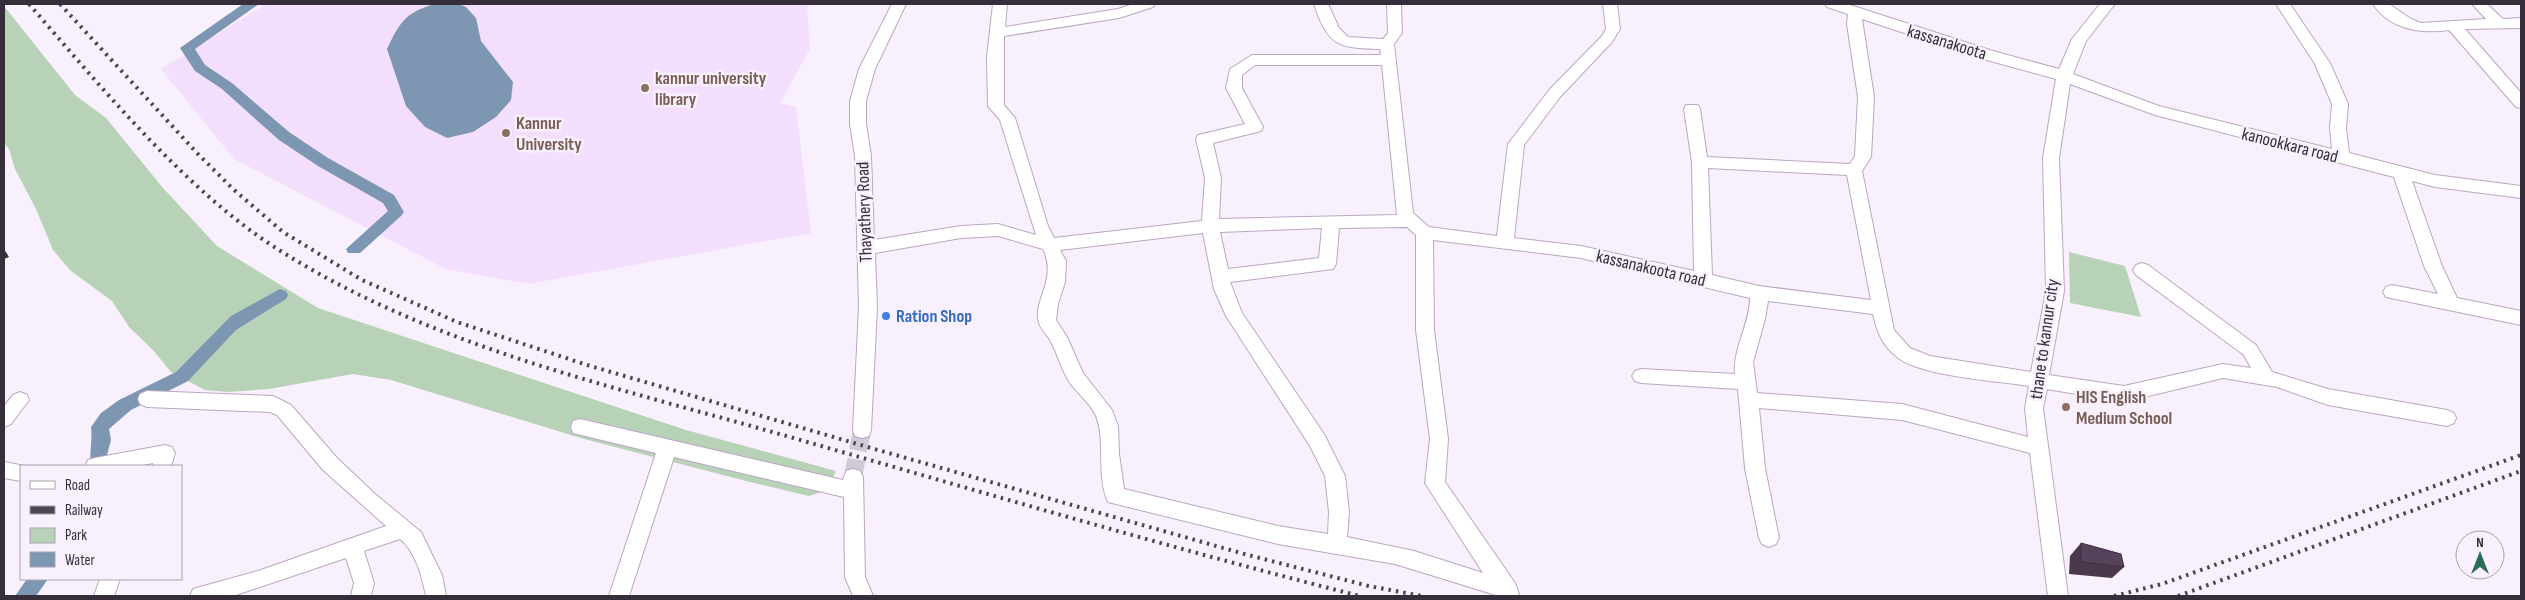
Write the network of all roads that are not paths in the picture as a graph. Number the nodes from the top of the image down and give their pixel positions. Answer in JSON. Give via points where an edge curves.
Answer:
{"nodes":[{"id":1,"x":899,"y":4,"type":"edge"},
{"id":2,"x":1000,"y":4,"type":"edge"},
{"id":3,"x":1148,"y":4,"type":"edge"},
{"id":4,"x":1321,"y":4,"type":"edge"},
{"id":5,"x":1394,"y":4,"type":"edge"},
{"id":6,"x":1610,"y":4,"type":"edge"},
{"id":7,"x":1832,"y":4,"type":"edge"},
{"id":8,"x":2108,"y":4,"type":"edge"},
{"id":9,"x":2283,"y":4,"type":"edge"},
{"id":10,"x":2380,"y":4,"type":"edge"},
{"id":11,"x":2479,"y":4,"type":"edge"},
{"id":12,"x":1119,"y":8,"type":"edge"},
{"id":13,"x":1856,"y":13,"type":"junction"},
{"id":14,"x":2500,"y":24,"type":"junction"},
{"id":15,"x":2521,"y":24,"type":"edge"},
{"id":16,"x":2453,"y":25,"type":"junction"},
{"id":17,"x":996,"y":33,"type":"junction"},
{"id":18,"x":1388,"y":52,"type":"junction"},
{"id":19,"x":2064,"y":76,"type":"junction"},
{"id":20,"x":2521,"y":103,"type":"edge"},
{"id":21,"x":1692,"y":109,"type":"dead end"},
{"id":22,"x":2341,"y":158,"type":"junction"},
{"id":23,"x":1700,"y":162,"type":"junction"},
{"id":24,"x":1854,"y":170,"type":"junction"},
{"id":25,"x":2401,"y":172,"type":"junction"},
{"id":26,"x":2521,"y":192,"type":"edge"},
{"id":27,"x":1331,"y":223,"type":"junction"},
{"id":28,"x":1210,"y":226,"type":"junction"},
{"id":29,"x":1417,"y":227,"type":"junction"},
{"id":30,"x":1505,"y":243,"type":"junction"},
{"id":31,"x":1050,"y":245,"type":"junction"},
{"id":32,"x":866,"y":248,"type":"junction"},
{"id":33,"x":2142,"y":270,"type":"dead end"},
{"id":34,"x":1220,"y":277,"type":"junction"},
{"id":35,"x":1703,"y":280,"type":"junction"},
{"id":36,"x":2392,"y":292,"type":"dead end"},
{"id":37,"x":1760,"y":293,"type":"junction"},
{"id":38,"x":2451,"y":303,"type":"junction"},
{"id":39,"x":1880,"y":308,"type":"junction"},
{"id":40,"x":2521,"y":318,"type":"edge"},
{"id":41,"x":1641,"y":376,"type":"dead end"},
{"id":42,"x":2266,"y":378,"type":"junction"},
{"id":43,"x":2039,"y":380,"type":"junction"},
{"id":44,"x":1748,"y":391,"type":"junction"},
{"id":45,"x":147,"y":399,"type":"dead end"},
{"id":46,"x":20,"y":400,"type":"dead end"},
{"id":47,"x":2446,"y":418,"type":"dead end"},
{"id":48,"x":4,"y":419,"type":"edge"},
{"id":49,"x":580,"y":427,"type":"dead end"},
{"id":50,"x":862,"y":430,"type":"tunnel mouth"},
{"id":51,"x":667,"y":448,"type":"junction"},
{"id":52,"x":2039,"y":448,"type":"junction"},
{"id":53,"x":100,"y":465,"type":"edge"},
{"id":54,"x":162,"y":465,"type":"edge"},
{"id":55,"x":4,"y":470,"type":"edge"},
{"id":56,"x":20,"y":474,"type":"edge"},
{"id":57,"x":403,"y":529,"type":"junction"},
{"id":58,"x":1769,"y":538,"type":"dead end"},
{"id":59,"x":1337,"y":545,"type":"junction"},
{"id":60,"x":353,"y":547,"type":"junction"},
{"id":61,"x":110,"y":580,"type":"edge"},
{"id":62,"x":1509,"y":593,"type":"edge"},
{"id":63,"x":104,"y":596,"type":"edge"},
{"id":64,"x":200,"y":596,"type":"edge"},
{"id":65,"x":362,"y":596,"type":"edge"},
{"id":66,"x":436,"y":596,"type":"edge"},
{"id":67,"x":619,"y":596,"type":"edge"},
{"id":68,"x":863,"y":596,"type":"edge"},
{"id":69,"x":2058,"y":596,"type":"edge"}],
"edges":[{"from":1,"to":32,"type":"street","name":"Thayathery Road","via":[[867,69],[858,101]]},
{"from":2,"to":17,"type":"street"},
{"from":3,"to":12,"type":"street"},
{"from":4,"to":18,"type":"street","via":[[1338,40]]},
{"from":5,"to":18,"type":"street","via":[[1395,33]]},
{"from":6,"to":30,"type":"street","via":[[1613,29],[1607,39],[1555,93],[1516,144]]},
{"from":7,"to":13,"type":"street","name":"kassanakoota"},
{"from":8,"to":19,"type":"street","name":"thane to kannur city","via":[[2080,39]]},
{"from":9,"to":22,"type":"street","via":[[2322,63],[2340,104]]},
{"from":10,"to":16,"type":"street","via":[[2404,24],[2416,28]]},
{"from":11,"to":14,"type":"street"},
{"from":12,"to":17,"type":"street"},
{"from":13,"to":19,"type":"street","name":"kassanakoota"},
{"from":13,"to":24,"type":"street","via":[[1854,24],[1866,97],[1863,157]]},
{"from":14,"to":15,"type":"street"},
{"from":14,"to":16,"type":"street"},
{"from":16,"to":20,"type":"street"},
{"from":17,"to":31,"type":"street","via":[[996,106],[1007,118],[1040,226]]},
{"from":18,"to":28,"type":"street","via":[[1252,60],[1235,73],[1234,88],[1256,127],[1204,139],[1213,178]]},
{"from":18,"to":29,"type":"street","via":[[1404,215]]},
{"from":19,"to":22,"type":"street","name":"kanookkara road","via":[[2155,110]]},
{"from":19,"to":43,"type":"street","name":"thane to kannur city","via":[[2051,158],[2055,291]]},
{"from":21,"to":23,"type":"street"},
{"from":22,"to":25,"type":"street","name":"kanookkara road"},
{"from":23,"to":24,"type":"street"},
{"from":23,"to":35,"type":"street"},
{"from":24,"to":39,"type":"street"},
{"from":25,"to":26,"type":"street","name":"kanookkara road","via":[[2435,181]]},
{"from":25,"to":38,"type":"street","via":[[2433,266]]},
{"from":27,"to":28,"type":"street","name":"kassanakoota road"},
{"from":27,"to":29,"type":"street","name":"kassanakoota road"},
{"from":27,"to":34,"type":"street","via":[[1327,264]]},
{"from":28,"to":31,"type":"street","name":"kassanakoota road"},
{"from":28,"to":34,"type":"street"},
{"from":29,"to":30,"type":"street","name":"kassanakoota road"},
{"from":29,"to":62,"type":"street","via":[[1439,439],[1435,483]]},
{"from":30,"to":35,"type":"street","name":"kassanakoota road","via":[[1581,252]]},
{"from":31,"to":32,"type":"street","via":[[998,230],[962,232]]},
{"from":31,"to":59,"type":"street","via":[[1057,261],[1047,321],[1076,377],[1102,410],[1109,426],[1115,496],[1303,541]]},
{"from":32,"to":50,"type":"street","name":"Thayathery Road","via":[[868,307]]},
{"from":33,"to":42,"type":"street","via":[[2250,350]]},
{"from":34,"to":59,"type":"street","via":[[1234,316],[1316,440],[1335,476],[1339,512]]},
{"from":35,"to":37,"type":"street","name":"kassanakoota road"},
{"from":36,"to":38,"type":"street"},
{"from":37,"to":39,"type":"street","name":"kassanakoota road"},
{"from":37,"to":44,"type":"street","via":[[1760,311],[1744,359]]},
{"from":38,"to":40,"type":"street"},
{"from":39,"to":43,"type":"street","via":[[1886,334],[1904,353],[1928,363]]},
{"from":41,"to":44,"type":"street"},
{"from":42,"to":43,"type":"street","via":[[2223,371],[2124,394]]},
{"from":42,"to":47,"type":"street","via":[[2328,397]]},
{"from":43,"to":52,"type":"street","name":"thane to kannur city","via":[[2034,408]]},
{"from":44,"to":52,"type":"street","via":[[1902,412]]},
{"from":44,"to":58,"type":"street","via":[[1755,468]]},
{"from":45,"to":57,"type":"street","via":[[272,404],[284,410],[330,464]]},
{"from":46,"to":48,"type":"street"},
{"from":49,"to":51,"type":"street"},
{"from":51,"to":67,"type":"street"},
{"from":51,"to":68,"type":"street","via":[[853,484],[855,577]]},
{"from":52,"to":69,"type":"street","name":"thane to kannur city"},
{"from":53,"to":54,"type":"street","via":[[164,453]]},
{"from":55,"to":56,"type":"street"},
{"from":57,"to":60,"type":"street"},
{"from":57,"to":66,"type":"street","via":[[414,538],[432,575]]},
{"from":59,"to":62,"type":"street","via":[[1419,562]]},
{"from":60,"to":64,"type":"street"},
{"from":60,"to":65,"type":"street","via":[[364,584]]},
{"from":61,"to":63,"type":"street"}]}
